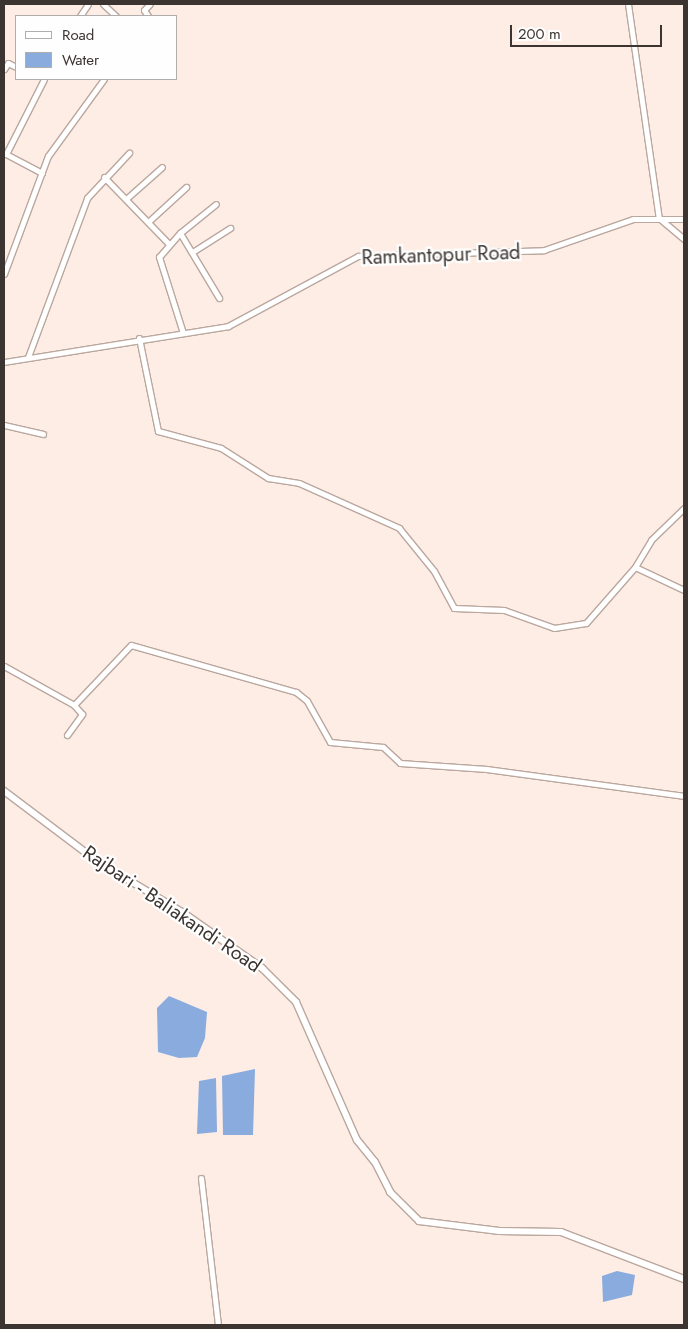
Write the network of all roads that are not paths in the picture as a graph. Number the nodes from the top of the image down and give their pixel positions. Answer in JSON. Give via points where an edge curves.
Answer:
{"nodes":[{"id":1,"x":88,"y":4,"type":"edge"},
{"id":2,"x":103,"y":4,"type":"edge"},
{"id":3,"x":150,"y":4,"type":"edge"},
{"id":4,"x":628,"y":4,"type":"edge"},
{"id":5,"x":81,"y":15,"type":"edge"},
{"id":6,"x":115,"y":15,"type":"edge"},
{"id":7,"x":147,"y":15,"type":"edge"},
{"id":8,"x":15,"y":66,"type":"edge"},
{"id":9,"x":4,"y":69,"type":"edge"},
{"id":10,"x":42,"y":80,"type":"edge"},
{"id":11,"x":103,"y":80,"type":"edge"},
{"id":12,"x":129,"y":153,"type":"dead end"},
{"id":13,"x":162,"y":167,"type":"dead end"},
{"id":14,"x":42,"y":173,"type":"junction"},
{"id":15,"x":104,"y":177,"type":"junction"},
{"id":16,"x":186,"y":187,"type":"dead end"},
{"id":17,"x":126,"y":199,"type":"junction"},
{"id":18,"x":216,"y":204,"type":"dead end"},
{"id":19,"x":659,"y":218,"type":"junction"},
{"id":20,"x":684,"y":219,"type":"edge"},
{"id":21,"x":148,"y":222,"type":"junction"},
{"id":22,"x":230,"y":228,"type":"dead end"},
{"id":23,"x":180,"y":233,"type":"junction"},
{"id":24,"x":684,"y":239,"type":"edge"},
{"id":25,"x":169,"y":244,"type":"junction"},
{"id":26,"x":194,"y":252,"type":"junction"},
{"id":27,"x":4,"y":274,"type":"edge"},
{"id":28,"x":219,"y":298,"type":"dead end"},
{"id":29,"x":183,"y":333,"type":"junction"},
{"id":30,"x":139,"y":338,"type":"junction"},
{"id":31,"x":28,"y":357,"type":"junction"},
{"id":32,"x":4,"y":362,"type":"edge"},
{"id":33,"x":4,"y":425,"type":"edge"},
{"id":34,"x":43,"y":434,"type":"dead end"},
{"id":35,"x":684,"y":508,"type":"edge"},
{"id":36,"x":634,"y":567,"type":"junction"},
{"id":37,"x":684,"y":590,"type":"edge"},
{"id":38,"x":4,"y":666,"type":"edge"},
{"id":39,"x":74,"y":705,"type":"junction"},
{"id":40,"x":67,"y":735,"type":"dead end"},
{"id":41,"x":4,"y":791,"type":"edge"},
{"id":42,"x":684,"y":796,"type":"edge"},
{"id":43,"x":200,"y":1178,"type":"dead end"},
{"id":44,"x":684,"y":1279,"type":"edge"},
{"id":45,"x":218,"y":1325,"type":"edge"}],
"edges":[{"from":1,"to":5,"type":"street"},
{"from":2,"to":6,"type":"street"},
{"from":3,"to":7,"type":"street","via":[[144,10]]},
{"from":4,"to":19,"type":"street"},
{"from":8,"to":9,"type":"street","via":[[8,63]]},
{"from":10,"to":14,"type":"street","via":[[6,154]]},
{"from":11,"to":14,"type":"street","via":[[48,156]]},
{"from":12,"to":15,"type":"street"},
{"from":13,"to":17,"type":"street"},
{"from":14,"to":27,"type":"street"},
{"from":15,"to":17,"type":"street"},
{"from":15,"to":31,"type":"street","via":[[87,198]]},
{"from":16,"to":21,"type":"street"},
{"from":17,"to":21,"type":"street"},
{"from":18,"to":23,"type":"street"},
{"from":19,"to":20,"type":"street","name":"Ramkantopur Road"},
{"from":19,"to":24,"type":"street"},
{"from":19,"to":29,"type":"street","name":"Ramkantopur Road","via":[[634,220],[544,250],[358,256],[322,272],[243,320]]},
{"from":21,"to":25,"type":"street"},
{"from":22,"to":26,"type":"street"},
{"from":23,"to":25,"type":"street"},
{"from":23,"to":26,"type":"street"},
{"from":25,"to":29,"type":"street","via":[[159,261]]},
{"from":26,"to":28,"type":"street"},
{"from":29,"to":30,"type":"street","name":"Ramkantopur Road"},
{"from":30,"to":31,"type":"street","name":"Ramkantopur Road","via":[[109,347]]},
{"from":30,"to":36,"type":"street","via":[[158,431],[222,448],[268,478],[299,483],[399,528],[434,571],[454,608],[504,610],[554,628],[586,624]]},
{"from":31,"to":32,"type":"street","name":"Ramkantopur Road"},
{"from":33,"to":34,"type":"street"},
{"from":35,"to":36,"type":"street","via":[[651,540]]},
{"from":36,"to":37,"type":"street"},
{"from":38,"to":39,"type":"street"},
{"from":39,"to":40,"type":"street","via":[[82,714]]},
{"from":39,"to":42,"type":"street","via":[[131,645],[296,692],[306,701],[330,742],[383,748],[400,763],[487,769]]},
{"from":41,"to":44,"type":"main road","name":"Rajbari - Baliakandi Road","via":[[97,861],[182,912],[262,968],[296,1002],[357,1140],[402,1207],[419,1221],[499,1231],[561,1232]]},
{"from":43,"to":45,"type":"street"}]}
